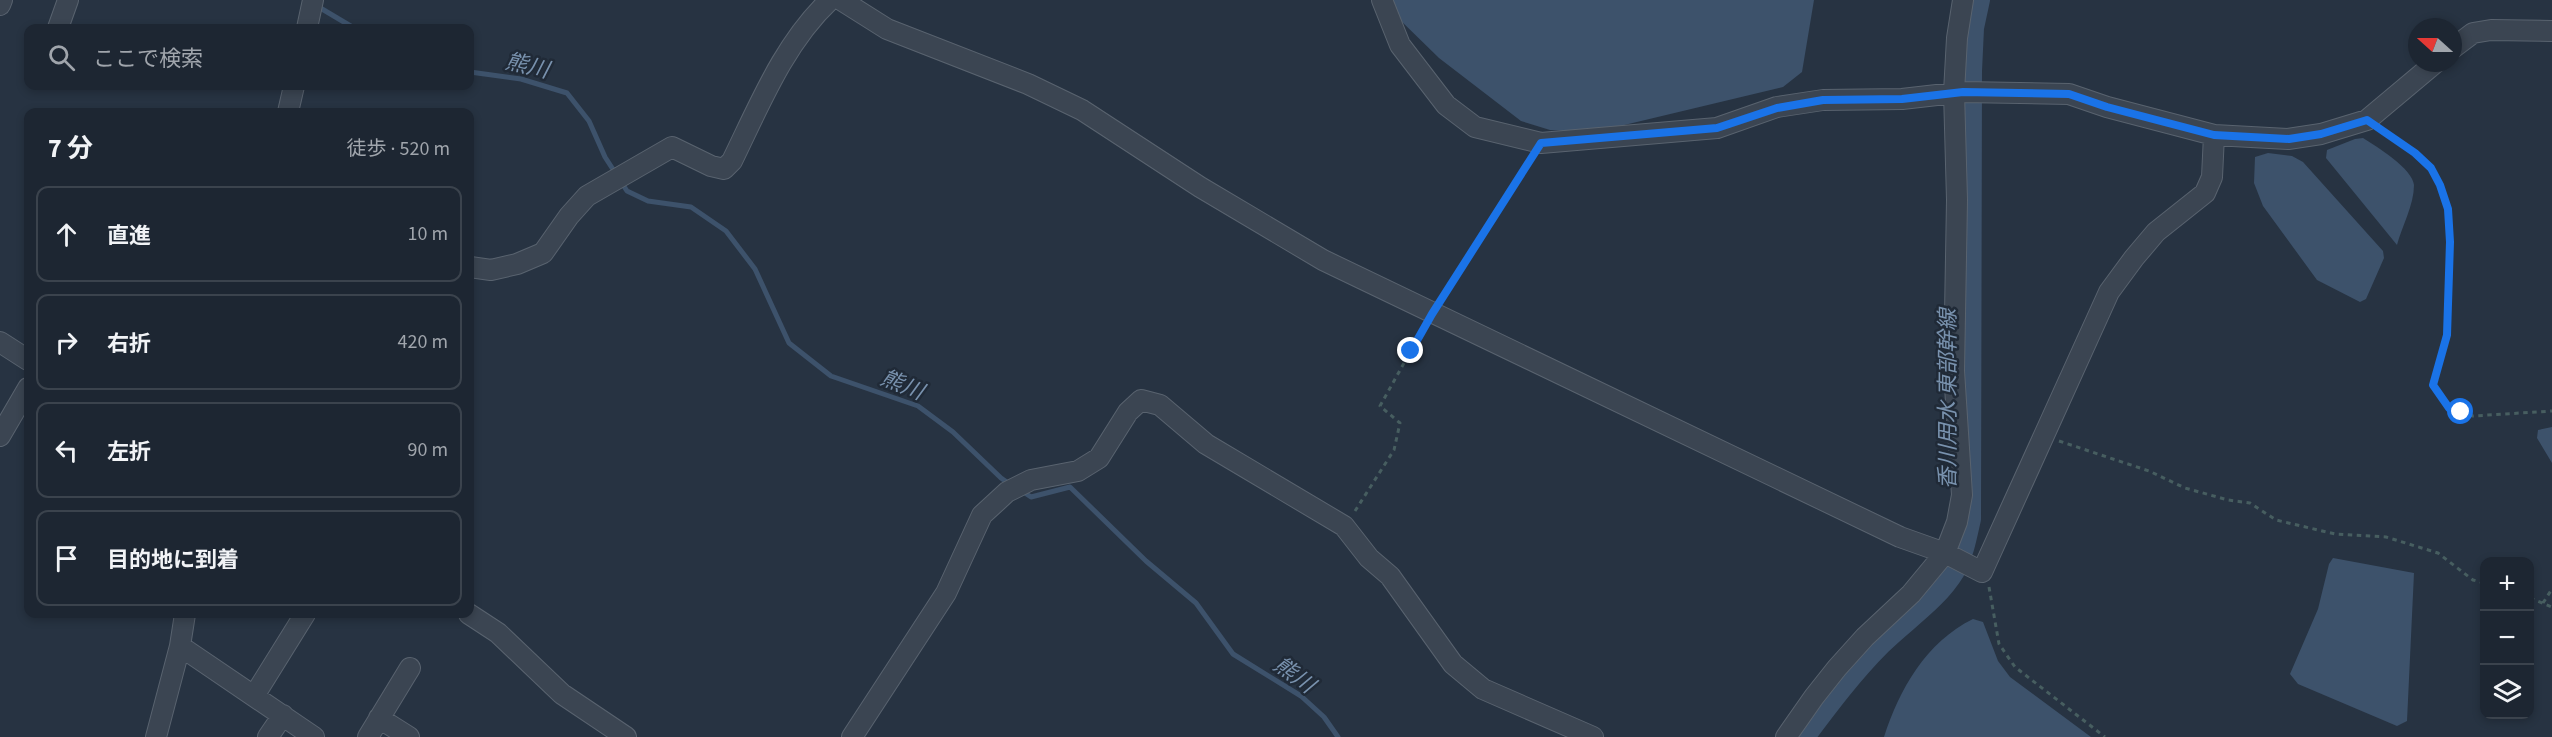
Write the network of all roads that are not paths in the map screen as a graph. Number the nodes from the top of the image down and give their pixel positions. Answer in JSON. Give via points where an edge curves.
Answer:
{"nodes":[{"id":1,"x":2,"y":0,"type":"edge"},
{"id":2,"x":69,"y":0,"type":"edge"},
{"id":3,"x":830,"y":0,"type":"edge"},
{"id":4,"x":841,"y":0,"type":"edge"},
{"id":5,"x":1382,"y":0,"type":"edge"},
{"id":6,"x":1963,"y":0,"type":"edge"},
{"id":7,"x":312,"y":4,"type":"edge"},
{"id":8,"x":0,"y":5,"type":"edge"},
{"id":9,"x":60,"y":24,"type":"edge"},
{"id":10,"x":308,"y":24,"type":"edge"},
{"id":11,"x":2552,"y":31,"type":"edge"},
{"id":12,"x":2462,"y":41,"type":"edge"},
{"id":13,"x":2424,"y":72,"type":"edge"},
{"id":14,"x":293,"y":90,"type":"edge"},
{"id":15,"x":1964,"y":92,"type":"junction"},
{"id":16,"x":289,"y":108,"type":"edge"},
{"id":17,"x":2214,"y":135,"type":"junction"},
{"id":18,"x":474,"y":268,"type":"edge"},
{"id":19,"x":0,"y":342,"type":"edge"},
{"id":20,"x":24,"y":357,"type":"edge"},
{"id":21,"x":24,"y":395,"type":"edge"},
{"id":22,"x":0,"y":436,"type":"edge"},
{"id":23,"x":1945,"y":553,"type":"junction"},
{"id":24,"x":474,"y":617,"type":"edge"},
{"id":25,"x":184,"y":618,"type":"edge"},
{"id":26,"x":303,"y":618,"type":"edge"},
{"id":27,"x":180,"y":646,"type":"junction"},
{"id":28,"x":410,"y":668,"type":"dead end"},
{"id":29,"x":254,"y":696,"type":"junction"},
{"id":30,"x":283,"y":715,"type":"junction"},
{"id":31,"x":379,"y":718,"type":"junction"},
{"id":32,"x":156,"y":737,"type":"edge"},
{"id":33,"x":268,"y":737,"type":"edge"},
{"id":34,"x":314,"y":737,"type":"edge"},
{"id":35,"x":368,"y":737,"type":"edge"},
{"id":36,"x":409,"y":737,"type":"edge"},
{"id":37,"x":626,"y":737,"type":"edge"},
{"id":38,"x":852,"y":737,"type":"edge"},
{"id":39,"x":1593,"y":737,"type":"edge"},
{"id":40,"x":1786,"y":737,"type":"edge"}],
"edges":[{"from":1,"to":8,"type":"street"},
{"from":2,"to":9,"type":"street"},
{"from":3,"to":18,"type":"street","via":[[804,27],[732,161],[724,169],[672,147],[587,196],[543,253],[491,270]]},
{"from":4,"to":23,"type":"street","via":[[887,29],[1028,84],[1082,110],[1200,187],[1323,260],[1900,537]]},
{"from":5,"to":15,"type":"street","via":[[1400,45],[1446,105],[1475,127],[1541,143],[1717,128],[1783,106],[1823,100],[1902,99]]},
{"from":6,"to":15,"type":"street","via":[[1957,38]]},
{"from":7,"to":10,"type":"street"},
{"from":11,"to":12,"type":"street","via":[[2491,30],[2473,33]]},
{"from":13,"to":17,"type":"street","via":[[2367,120],[2321,134],[2289,139]]},
{"from":14,"to":16,"type":"street"},
{"from":15,"to":17,"type":"street","via":[[2069,94]]},
{"from":15,"to":23,"type":"street","via":[[1957,200],[1954,371],[1962,495]]},
{"from":17,"to":23,"type":"street","via":[[2212,177],[2205,193],[2156,232],[2109,292],[1982,572]]},
{"from":19,"to":20,"type":"street"},
{"from":21,"to":22,"type":"street"},
{"from":23,"to":40,"type":"street","via":[[1911,594],[1837,669]]},
{"from":24,"to":37,"type":"street","via":[[498,633],[562,694]]},
{"from":25,"to":27,"type":"street"},
{"from":26,"to":29,"type":"street"},
{"from":27,"to":29,"type":"street"},
{"from":27,"to":32,"type":"street"},
{"from":28,"to":31,"type":"street"},
{"from":29,"to":30,"type":"street"},
{"from":30,"to":33,"type":"street"},
{"from":30,"to":34,"type":"street"},
{"from":31,"to":35,"type":"street"},
{"from":31,"to":36,"type":"street"},
{"from":38,"to":39,"type":"street","via":[[946,593],[982,515],[1031,480],[1078,471],[1100,458],[1128,412],[1142,400],[1160,405],[1206,444],[1344,526],[1369,558],[1390,576],[1466,678]]}]}
